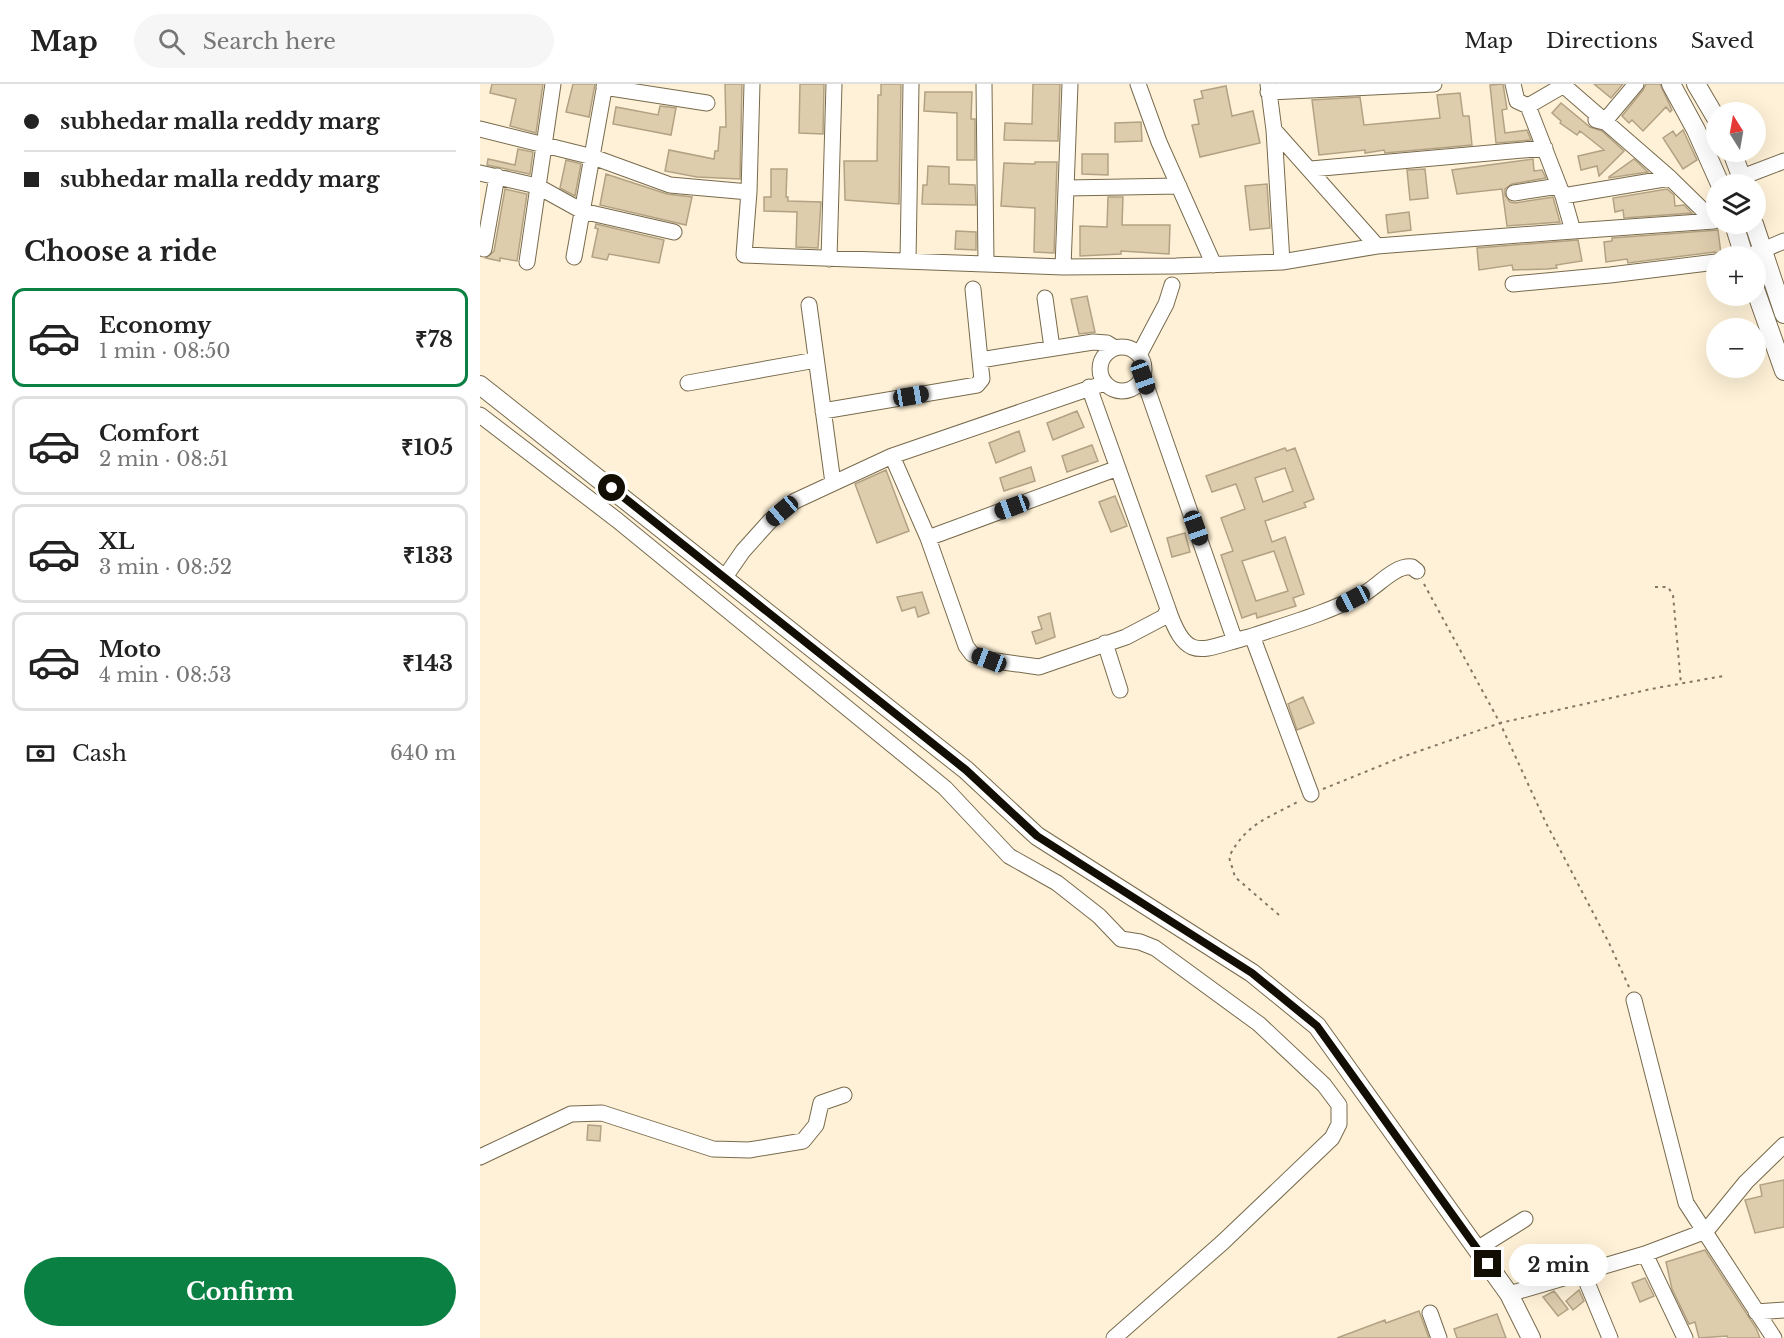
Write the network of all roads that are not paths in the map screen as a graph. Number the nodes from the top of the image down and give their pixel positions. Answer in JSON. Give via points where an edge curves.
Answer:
{"nodes":[{"id":1,"x":553,"y":84,"type":"edge"},
{"id":2,"x":752,"y":84,"type":"edge"},
{"id":3,"x":834,"y":84,"type":"edge"},
{"id":4,"x":911,"y":84,"type":"edge"},
{"id":5,"x":984,"y":84,"type":"edge"},
{"id":6,"x":1070,"y":84,"type":"edge"},
{"id":7,"x":1138,"y":84,"type":"edge"},
{"id":8,"x":1434,"y":84,"type":"edge"},
{"id":9,"x":1513,"y":84,"type":"edge"},
{"id":10,"x":1636,"y":84,"type":"edge"},
{"id":11,"x":1671,"y":84,"type":"edge"},
{"id":12,"x":1696,"y":84,"type":"edge"},
{"id":13,"x":605,"y":85,"type":"edge"},
{"id":14,"x":1564,"y":85,"type":"edge"},
{"id":15,"x":1353,"y":87,"type":"edge"},
{"id":16,"x":1268,"y":88,"type":"edge"},
{"id":17,"x":1707,"y":102,"type":"edge"},
{"id":18,"x":707,"y":103,"type":"dead end"},
{"id":19,"x":1528,"y":106,"type":"junction"},
{"id":20,"x":1600,"y":121,"type":"junction"},
{"id":21,"x":480,"y":129,"type":"edge"},
{"id":22,"x":1274,"y":130,"type":"junction"},
{"id":23,"x":546,"y":144,"type":"junction"},
{"id":24,"x":1545,"y":148,"type":"junction"},
{"id":25,"x":593,"y":157,"type":"junction"},
{"id":26,"x":1784,"y":161,"type":"edge"},
{"id":27,"x":1311,"y":170,"type":"junction"},
{"id":28,"x":480,"y":173,"type":"edge"},
{"id":29,"x":1716,"y":174,"type":"edge"},
{"id":30,"x":1757,"y":174,"type":"edge"},
{"id":31,"x":497,"y":176,"type":"junction"},
{"id":32,"x":1670,"y":178,"type":"junction"},
{"id":33,"x":537,"y":186,"type":"junction"},
{"id":34,"x":1179,"y":186,"type":"junction"},
{"id":35,"x":1067,"y":188,"type":"junction"},
{"id":36,"x":1561,"y":191,"type":"junction"},
{"id":37,"x":749,"y":192,"type":"junction"},
{"id":38,"x":1514,"y":193,"type":"dead end"},
{"id":39,"x":582,"y":211,"type":"junction"},
{"id":40,"x":1574,"y":231,"type":"junction"},
{"id":41,"x":674,"y":232,"type":"dead end"},
{"id":42,"x":1784,"y":241,"type":"edge"},
{"id":43,"x":1377,"y":246,"type":"junction"},
{"id":44,"x":484,"y":249,"type":"dead end"},
{"id":45,"x":1766,"y":249,"type":"edge"},
{"id":46,"x":574,"y":257,"type":"dead end"},
{"id":47,"x":830,"y":259,"type":"junction"},
{"id":48,"x":908,"y":261,"type":"junction"},
{"id":49,"x":526,"y":262,"type":"dead end"},
{"id":50,"x":1282,"y":262,"type":"junction"},
{"id":51,"x":1706,"y":263,"type":"edge"},
{"id":52,"x":987,"y":264,"type":"junction"},
{"id":53,"x":1214,"y":264,"type":"junction"},
{"id":54,"x":1064,"y":267,"type":"junction"},
{"id":55,"x":1766,"y":274,"type":"edge"},
{"id":56,"x":1513,"y":284,"type":"dead end"},
{"id":57,"x":1172,"y":285,"type":"dead end"},
{"id":58,"x":973,"y":289,"type":"dead end"},
{"id":59,"x":1045,"y":298,"type":"dead end"},
{"id":60,"x":809,"y":305,"type":"dead end"},
{"id":61,"x":1761,"y":306,"type":"edge"},
{"id":62,"x":1784,"y":315,"type":"edge"},
{"id":63,"x":1052,"y":348,"type":"junction"},
{"id":64,"x":1115,"y":348,"type":"junction"},
{"id":65,"x":1139,"y":355,"type":"junction"},
{"id":66,"x":816,"y":360,"type":"junction"},
{"id":67,"x":980,"y":360,"type":"junction"},
{"id":68,"x":1784,"y":371,"type":"edge"},
{"id":69,"x":1143,"y":377,"type":"junction"},
{"id":70,"x":688,"y":383,"type":"dead end"},
{"id":71,"x":1105,"y":383,"type":"junction"},
{"id":72,"x":480,"y":385,"type":"edge"},
{"id":73,"x":1089,"y":387,"type":"junction"},
{"id":74,"x":823,"y":411,"type":"junction"},
{"id":75,"x":480,"y":415,"type":"edge"},
{"id":76,"x":892,"y":456,"type":"junction"},
{"id":77,"x":1118,"y":468,"type":"junction"},
{"id":78,"x":832,"y":483,"type":"junction"},
{"id":79,"x":928,"y":538,"type":"junction"},
{"id":80,"x":1417,"y":571,"type":"road end"},
{"id":81,"x":725,"y":577,"type":"junction"},
{"id":82,"x":1168,"y":609,"type":"junction"},
{"id":83,"x":1242,"y":639,"type":"junction"},
{"id":84,"x":1105,"y":643,"type":"junction"},
{"id":85,"x":1120,"y":690,"type":"dead end"},
{"id":86,"x":1311,"y":794,"type":"road end"},
{"id":87,"x":1634,"y":1000,"type":"road end"},
{"id":88,"x":844,"y":1095,"type":"dead end"},
{"id":89,"x":1784,"y":1145,"type":"edge"},
{"id":90,"x":480,"y":1157,"type":"edge"},
{"id":91,"x":1525,"y":1220,"type":"dead end"},
{"id":92,"x":1706,"y":1232,"type":"junction"},
{"id":93,"x":1477,"y":1249,"type":"junction"},
{"id":94,"x":1645,"y":1254,"type":"junction"},
{"id":95,"x":1583,"y":1273,"type":"junction"},
{"id":96,"x":1509,"y":1294,"type":"junction"},
{"id":97,"x":1784,"y":1310,"type":"edge"},
{"id":98,"x":1756,"y":1312,"type":"junction"},
{"id":99,"x":1430,"y":1313,"type":"dead end"},
{"id":100,"x":1114,"y":1338,"type":"edge"},
{"id":101,"x":1439,"y":1338,"type":"edge"},
{"id":102,"x":1531,"y":1338,"type":"edge"},
{"id":103,"x":1610,"y":1338,"type":"edge"},
{"id":104,"x":1685,"y":1338,"type":"edge"},
{"id":105,"x":1774,"y":1338,"type":"edge"}],
"edges":[{"from":1,"to":23,"type":"street"},
{"from":2,"to":37,"type":"street"},
{"from":3,"to":47,"type":"street"},
{"from":4,"to":48,"type":"street"},
{"from":5,"to":52,"type":"street"},
{"from":6,"to":35,"type":"street"},
{"from":7,"to":34,"type":"street"},
{"from":8,"to":15,"type":"street"},
{"from":9,"to":19,"type":"street","via":[[1517,101]]},
{"from":10,"to":20,"type":"street"},
{"from":11,"to":29,"type":"main road"},
{"from":12,"to":17,"type":"main road"},
{"from":13,"to":18,"type":"street"},
{"from":13,"to":25,"type":"street"},
{"from":14,"to":19,"type":"street"},
{"from":14,"to":20,"type":"street"},
{"from":15,"to":16,"type":"street"},
{"from":16,"to":22,"type":"street"},
{"from":19,"to":24,"type":"street"},
{"from":20,"to":32,"type":"street"},
{"from":21,"to":23,"type":"street"},
{"from":22,"to":27,"type":"street"},
{"from":22,"to":50,"type":"street"},
{"from":23,"to":25,"type":"street"},
{"from":23,"to":33,"type":"street"},
{"from":24,"to":27,"type":"street"},
{"from":24,"to":36,"type":"street"},
{"from":25,"to":37,"type":"street","via":[[670,185]]},
{"from":25,"to":39,"type":"street"},
{"from":26,"to":30,"type":"street"},
{"from":27,"to":43,"type":"street"},
{"from":28,"to":31,"type":"street"},
{"from":31,"to":33,"type":"street"},
{"from":31,"to":44,"type":"street"},
{"from":32,"to":36,"type":"street"},
{"from":32,"to":40,"type":"street","via":[[1714,221]]},
{"from":33,"to":39,"type":"street"},
{"from":33,"to":49,"type":"street"},
{"from":34,"to":35,"type":"street"},
{"from":34,"to":53,"type":"street"},
{"from":35,"to":54,"type":"street"},
{"from":36,"to":38,"type":"street"},
{"from":36,"to":40,"type":"street"},
{"from":37,"to":47,"type":"street","via":[[744,255]]},
{"from":39,"to":41,"type":"street"},
{"from":39,"to":46,"type":"street"},
{"from":40,"to":43,"type":"street"},
{"from":42,"to":45,"type":"street"},
{"from":43,"to":50,"type":"street"},
{"from":47,"to":48,"type":"street"},
{"from":48,"to":52,"type":"street"},
{"from":50,"to":53,"type":"street"},
{"from":51,"to":56,"type":"street"},
{"from":52,"to":54,"type":"street"},
{"from":53,"to":54,"type":"street"},
{"from":55,"to":62,"type":"main road"},
{"from":57,"to":65,"type":"street"},
{"from":58,"to":67,"type":"street"},
{"from":59,"to":63,"type":"street"},
{"from":60,"to":66,"type":"street"},
{"from":61,"to":68,"type":"main road"},
{"from":63,"to":64,"type":"street","via":[[1100,341]]},
{"from":63,"to":67,"type":"street"},
{"from":64,"to":65,"type":"street","via":[[1129,348]]},
{"from":64,"to":71,"type":"street","via":[[1101,363]]},
{"from":65,"to":69,"type":"street"},
{"from":66,"to":70,"type":"street"},
{"from":66,"to":74,"type":"street"},
{"from":67,"to":74,"type":"street","via":[[982,379],[977,385]]},
{"from":69,"to":71,"type":"street","via":[[1126,391]]},
{"from":69,"to":83,"type":"street"},
{"from":71,"to":73,"type":"street"},
{"from":72,"to":81,"type":"main road"},
{"from":73,"to":76,"type":"street"},
{"from":73,"to":77,"type":"street"},
{"from":74,"to":78,"type":"street"},
{"from":75,"to":100,"type":"street","via":[[617,520],[945,788],[1009,856],[1057,883],[1121,939],[1155,948],[1259,1024],[1324,1085],[1339,1105],[1339,1124],[1332,1138],[1224,1242]]},
{"from":76,"to":78,"type":"street"},
{"from":76,"to":79,"type":"street"},
{"from":77,"to":79,"type":"street"},
{"from":77,"to":82,"type":"street"},
{"from":78,"to":81,"type":"street","via":[[795,501],[770,522]]},
{"from":79,"to":84,"type":"street","via":[[972,654],[1039,667]]},
{"from":80,"to":83,"type":"street","via":[[1404,567],[1338,607]]},
{"from":81,"to":93,"type":"main road","via":[[966,770],[1037,836],[1252,973],[1317,1026]]},
{"from":82,"to":83,"type":"street","via":[[1175,632],[1190,647],[1204,650]]},
{"from":82,"to":84,"type":"street","via":[[1164,617]]},
{"from":83,"to":86,"type":"street","via":[[1259,649]]},
{"from":84,"to":85,"type":"street"},
{"from":87,"to":92,"type":"street","via":[[1686,1203]]},
{"from":88,"to":90,"type":"street","via":[[821,1103],[816,1125],[803,1141],[749,1150],[713,1149],[602,1113],[571,1114]]},
{"from":89,"to":92,"type":"street","via":[[1746,1182]]},
{"from":91,"to":93,"type":"street"},
{"from":92,"to":94,"type":"street"},
{"from":92,"to":98,"type":"street"},
{"from":93,"to":96,"type":"main road"},
{"from":94,"to":95,"type":"street"},
{"from":94,"to":104,"type":"street"},
{"from":95,"to":96,"type":"street"},
{"from":95,"to":103,"type":"street"},
{"from":96,"to":102,"type":"main road"},
{"from":97,"to":98,"type":"street"},
{"from":98,"to":105,"type":"street"},
{"from":99,"to":101,"type":"street"}]}
